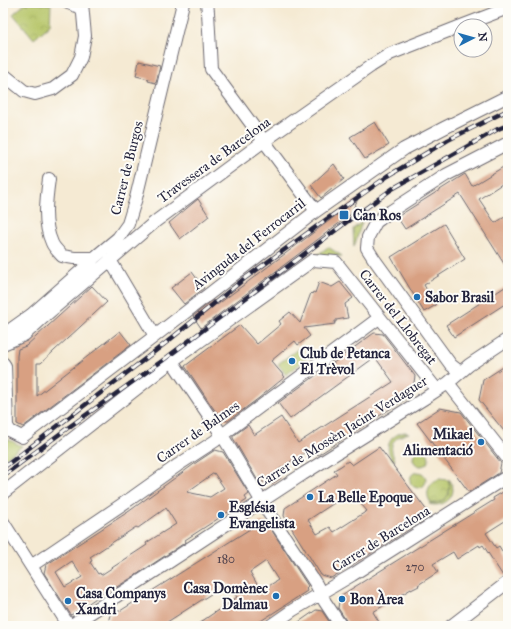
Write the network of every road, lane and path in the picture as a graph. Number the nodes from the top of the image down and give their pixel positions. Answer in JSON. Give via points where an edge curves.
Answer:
{"nodes":[{"id":1,"x":68,"y":3,"type":"edge"},
{"id":2,"x":183,"y":3,"type":"edge"},
{"id":3,"x":207,"y":3,"type":"edge"},
{"id":4,"x":82,"y":5,"type":"edge"},
{"id":5,"x":508,"y":8,"type":"edge"},
{"id":6,"x":482,"y":18,"type":"edge"},
{"id":7,"x":453,"y":29,"type":"edge"},
{"id":8,"x":3,"y":74,"type":"edge"},
{"id":9,"x":508,"y":96,"type":"edge"},
{"id":10,"x":264,"y":141,"type":"junction"},
{"id":11,"x":508,"y":143,"type":"edge"},
{"id":12,"x":49,"y":179,"type":"dead end"},
{"id":13,"x":316,"y":210,"type":"junction"},
{"id":14,"x":94,"y":258,"type":"junction"},
{"id":15,"x":110,"y":260,"type":"junction"},
{"id":16,"x":379,"y":318,"type":"junction"},
{"id":17,"x":3,"y":335,"type":"edge"},
{"id":18,"x":156,"y":336,"type":"junction"},
{"id":19,"x":508,"y":338,"type":"edge"},
{"id":20,"x":3,"y":344,"type":"edge"},
{"id":21,"x":172,"y":361,"type":"junction"},
{"id":22,"x":3,"y":363,"type":"edge"},
{"id":23,"x":455,"y":369,"type":"junction"},
{"id":24,"x":448,"y":383,"type":"junction"},
{"id":25,"x":437,"y":390,"type":"junction"},
{"id":26,"x":222,"y":435,"type":"junction"},
{"id":27,"x":508,"y":459,"type":"edge"},
{"id":28,"x":508,"y":476,"type":"edge"},
{"id":29,"x":3,"y":493,"type":"edge"},
{"id":30,"x":262,"y":501,"type":"junction"},
{"id":31,"x":3,"y":522,"type":"edge"},
{"id":32,"x":31,"y":566,"type":"junction"},
{"id":33,"x":508,"y":582,"type":"edge"},
{"id":34,"x":321,"y":594,"type":"junction"},
{"id":35,"x":88,"y":621,"type":"edge"},
{"id":36,"x":69,"y":626,"type":"edge"},
{"id":37,"x":270,"y":626,"type":"edge"},
{"id":38,"x":341,"y":626,"type":"edge"},
{"id":39,"x":451,"y":626,"type":"edge"}],
"edges":[{"from":1,"to":4,"type":"street"},
{"from":2,"to":14,"type":"street","name":"Carrer de Burgos","via":[[130,219],[118,238]]},
{"from":3,"to":10,"type":"street","via":[[211,69]]},
{"from":4,"to":8,"type":"street","via":[[85,36],[81,57],[72,75],[53,89],[35,94],[24,91]]},
{"from":5,"to":6,"type":"street","name":"Travessera de Barcelona"},
{"from":7,"to":10,"type":"street","name":"Travessera de Barcelona","via":[[390,54]]},
{"from":9,"to":13,"type":"street","name":"Avinguda del Ferrocarril","via":[[404,149]]},
{"from":10,"to":13,"type":"street"},
{"from":10,"to":15,"type":"street","name":"Travessera de Barcelona","via":[[156,221]]},
{"from":11,"to":23,"type":"street","name":"Carrer del Llobregat","via":[[446,174],[376,222],[368,237],[367,248]]},
{"from":12,"to":14,"type":"street","via":[[46,199],[47,223],[53,244],[62,256]]},
{"from":13,"to":18,"type":"street","name":"Avinguda del Ferrocarril"},
{"from":14,"to":17,"type":"street","name":"Carrer de Burgos","via":[[31,315]]},
{"from":15,"to":18,"type":"street"},
{"from":15,"to":20,"type":"street","name":"Travessera de Barcelona","via":[[24,335]]},
{"from":16,"to":21,"type":"street","name":"Carrer del Llobregat","via":[[336,262],[313,260]]},
{"from":16,"to":25,"type":"street","name":"Carrer del Llobregat"},
{"from":16,"to":26,"type":"street","name":"Carrer de Balmes"},
{"from":18,"to":22,"type":"street","name":"Avinguda del Ferrocarril","via":[[22,438],[10,431],[7,426]]},
{"from":19,"to":23,"type":"street","name":"Carrer de Mossèn Jacint Verdaguer","via":[[469,365]]},
{"from":21,"to":26,"type":"street"},
{"from":21,"to":29,"type":"street"},
{"from":23,"to":24,"type":"street","name":"Carrer de Mossèn Jacint Verdaguer"},
{"from":24,"to":25,"type":"street","name":"Carrer de Mossèn Jacint Verdaguer"},
{"from":24,"to":27,"type":"street"},
{"from":25,"to":30,"type":"street","name":"Carrer de Mossèn Jacint Verdaguer"},
{"from":26,"to":30,"type":"street"},
{"from":26,"to":32,"type":"street","name":"Carrer de Balmes"},
{"from":28,"to":34,"type":"street","name":"Carrer de Barcelona"},
{"from":30,"to":34,"type":"street"},
{"from":30,"to":35,"type":"street","name":"Carrer de Mossèn Jacint Verdaguer","via":[[140,581]]},
{"from":31,"to":32,"type":"street"},
{"from":32,"to":36,"type":"street"},
{"from":33,"to":39,"type":"street"},
{"from":34,"to":37,"type":"street","name":"Carrer de Barcelona"},
{"from":34,"to":38,"type":"street"},
{"from":35,"to":36,"type":"street","name":"Carrer de Mossèn Jacint Verdaguer"}]}
